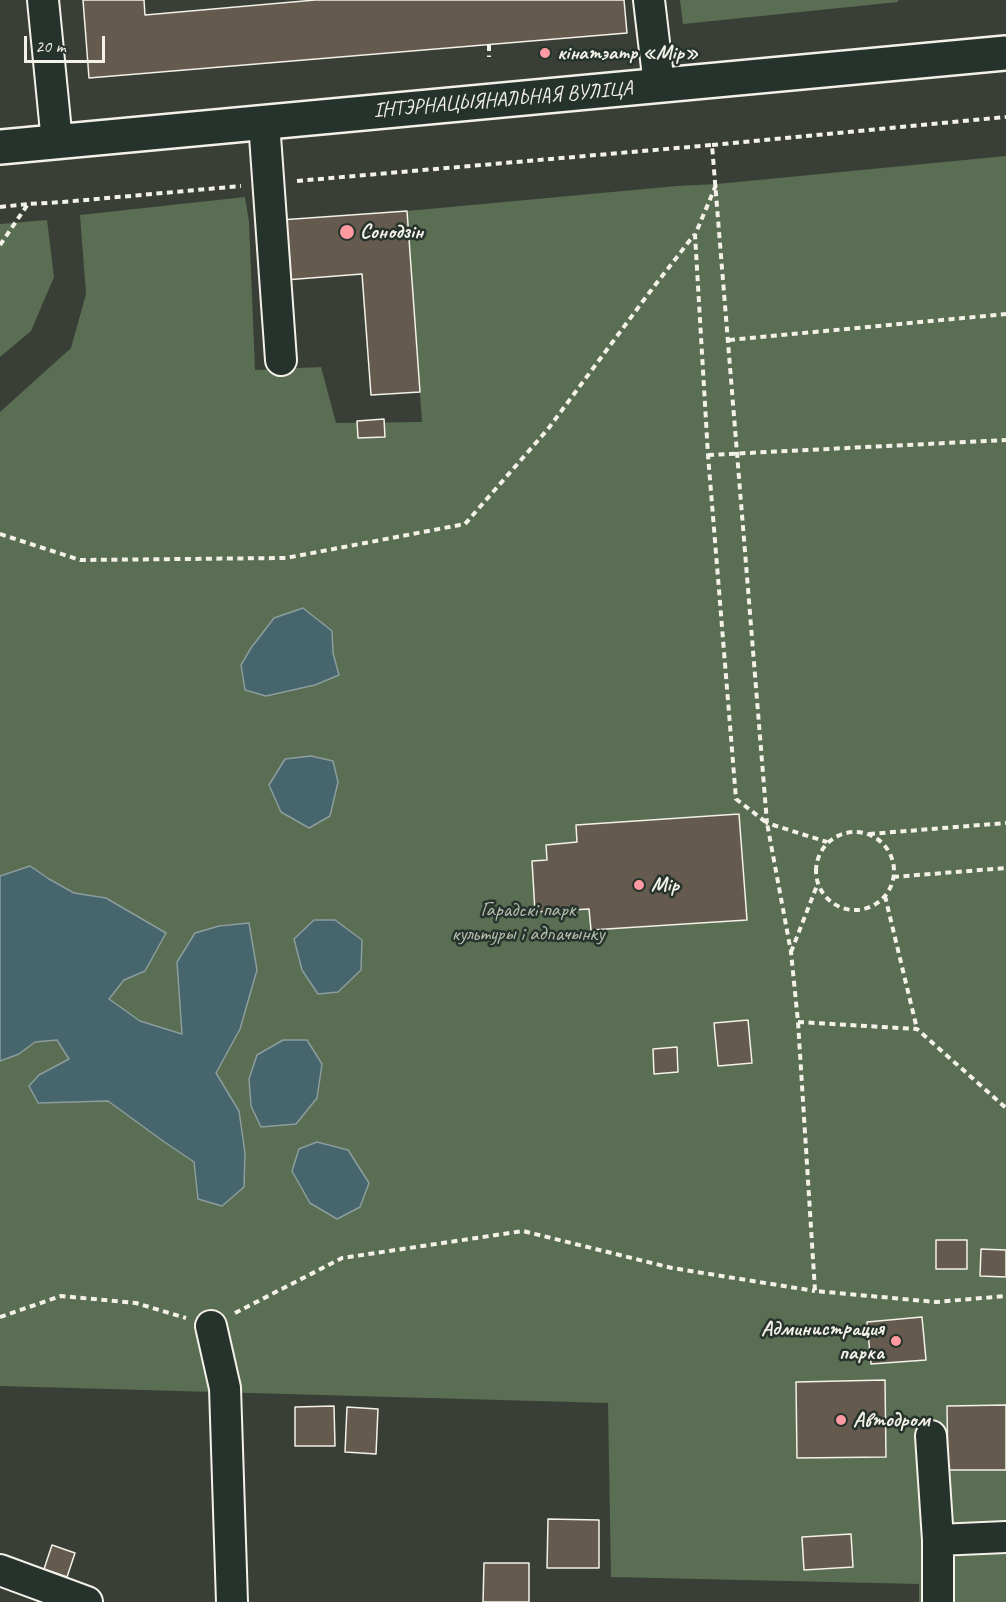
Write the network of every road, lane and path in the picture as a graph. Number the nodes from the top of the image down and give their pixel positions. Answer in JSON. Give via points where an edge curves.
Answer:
{"nodes":[{"id":1,"x":43,"y":0,"type":"edge"},
{"id":2,"x":648,"y":0,"type":"edge"},
{"id":3,"x":489,"y":45,"type":"dead end"},
{"id":4,"x":1006,"y":53,"type":"edge"},
{"id":5,"x":489,"y":57,"type":"dead end"},
{"id":6,"x":659,"y":85,"type":"junction"},
{"id":7,"x":1006,"y":117,"type":"edge"},
{"id":8,"x":264,"y":122,"type":"junction"},
{"id":9,"x":57,"y":142,"type":"junction"},
{"id":10,"x":712,"y":145,"type":"junction"},
{"id":11,"x":0,"y":147,"type":"edge"},
{"id":12,"x":268,"y":184,"type":"junction"},
{"id":13,"x":717,"y":184,"type":"junction"},
{"id":14,"x":28,"y":204,"type":"junction"},
{"id":15,"x":0,"y":207,"type":"edge"},
{"id":16,"x":695,"y":235,"type":"junction"},
{"id":17,"x":0,"y":246,"type":"edge"},
{"id":18,"x":1006,"y":314,"type":"edge"},
{"id":19,"x":729,"y":340,"type":"junction"},
{"id":20,"x":280,"y":360,"type":"dead end"},
{"id":21,"x":1006,"y":440,"type":"edge"},
{"id":22,"x":738,"y":454,"type":"junction"},
{"id":23,"x":708,"y":455,"type":"junction"},
{"id":24,"x":0,"y":534,"type":"edge"},
{"id":25,"x":767,"y":823,"type":"junction"},
{"id":26,"x":1006,"y":823,"type":"edge"},
{"id":27,"x":869,"y":834,"type":"junction"},
{"id":28,"x":827,"y":842,"type":"junction"},
{"id":29,"x":1006,"y":868,"type":"edge"},
{"id":30,"x":893,"y":878,"type":"junction"},
{"id":31,"x":818,"y":883,"type":"junction"},
{"id":32,"x":885,"y":896,"type":"junction"},
{"id":33,"x":790,"y":952,"type":"junction"},
{"id":34,"x":798,"y":1023,"type":"junction"},
{"id":35,"x":917,"y":1029,"type":"junction"},
{"id":36,"x":1006,"y":1108,"type":"edge"},
{"id":37,"x":815,"y":1291,"type":"junction"},
{"id":38,"x":1006,"y":1296,"type":"edge"},
{"id":39,"x":0,"y":1317,"type":"edge"},
{"id":40,"x":211,"y":1326,"type":"junction"},
{"id":41,"x":932,"y":1436,"type":"dead end"},
{"id":42,"x":1006,"y":1537,"type":"edge"},
{"id":43,"x":938,"y":1540,"type":"junction"},
{"id":44,"x":0,"y":1570,"type":"edge"},
{"id":45,"x":87,"y":1602,"type":"edge"},
{"id":46,"x":232,"y":1602,"type":"edge"},
{"id":47,"x":938,"y":1602,"type":"edge"}],
"edges":[{"from":1,"to":9,"type":"street"},
{"from":2,"to":6,"type":"street"},
{"from":3,"to":5,"type":"path"},
{"from":4,"to":6,"type":"main road","name":"ІНТЭРНАЦЫЯНАЛЬНАЯ ВУЛІЦА"},
{"from":6,"to":8,"type":"main road","name":"ІНТЭРНАЦЫЯНАЛЬНАЯ ВУЛІЦА"},
{"from":7,"to":10,"type":"path"},
{"from":8,"to":9,"type":"main road","name":"ІНТЭРНАЦЫЯНАЛЬНАЯ ВУЛІЦА"},
{"from":8,"to":12,"type":"street"},
{"from":9,"to":11,"type":"main road","name":"ІНТЭРНАЦЫЯНАЛЬНАЯ ВУЛІЦА"},
{"from":10,"to":12,"type":"path"},
{"from":10,"to":13,"type":"path"},
{"from":12,"to":14,"type":"path"},
{"from":12,"to":20,"type":"street"},
{"from":13,"to":16,"type":"path"},
{"from":13,"to":19,"type":"path"},
{"from":14,"to":15,"type":"path"},
{"from":14,"to":17,"type":"path"},
{"from":16,"to":23,"type":"path"},
{"from":16,"to":24,"type":"path","via":[[548,429],[465,524],[286,558],[80,560]]},
{"from":18,"to":19,"type":"path"},
{"from":19,"to":22,"type":"path"},
{"from":21,"to":22,"type":"path"},
{"from":22,"to":23,"type":"path"},
{"from":22,"to":25,"type":"path"},
{"from":23,"to":25,"type":"path","via":[[736,799]]},
{"from":25,"to":28,"type":"path"},
{"from":25,"to":33,"type":"path"},
{"from":26,"to":27,"type":"path"},
{"from":27,"to":28,"type":"path","via":[[846,832]]},
{"from":27,"to":30,"type":"path","via":[[889,851]]},
{"from":28,"to":31,"type":"path","via":[[816,862]]},
{"from":29,"to":30,"type":"path"},
{"from":30,"to":32,"type":"path"},
{"from":31,"to":32,"type":"path","via":[[822,894],[842,908],[865,908]]},
{"from":31,"to":33,"type":"path"},
{"from":32,"to":35,"type":"path"},
{"from":33,"to":34,"type":"path"},
{"from":34,"to":35,"type":"path"},
{"from":34,"to":37,"type":"path"},
{"from":35,"to":36,"type":"path"},
{"from":37,"to":38,"type":"path","via":[[936,1302]]},
{"from":37,"to":40,"type":"path","via":[[672,1268],[523,1231],[342,1258]]},
{"from":39,"to":40,"type":"path","via":[[61,1296],[136,1303]]},
{"from":40,"to":46,"type":"street","via":[[225,1388]]},
{"from":41,"to":43,"type":"street"},
{"from":42,"to":43,"type":"street"},
{"from":43,"to":47,"type":"street"},
{"from":44,"to":45,"type":"street"}]}
